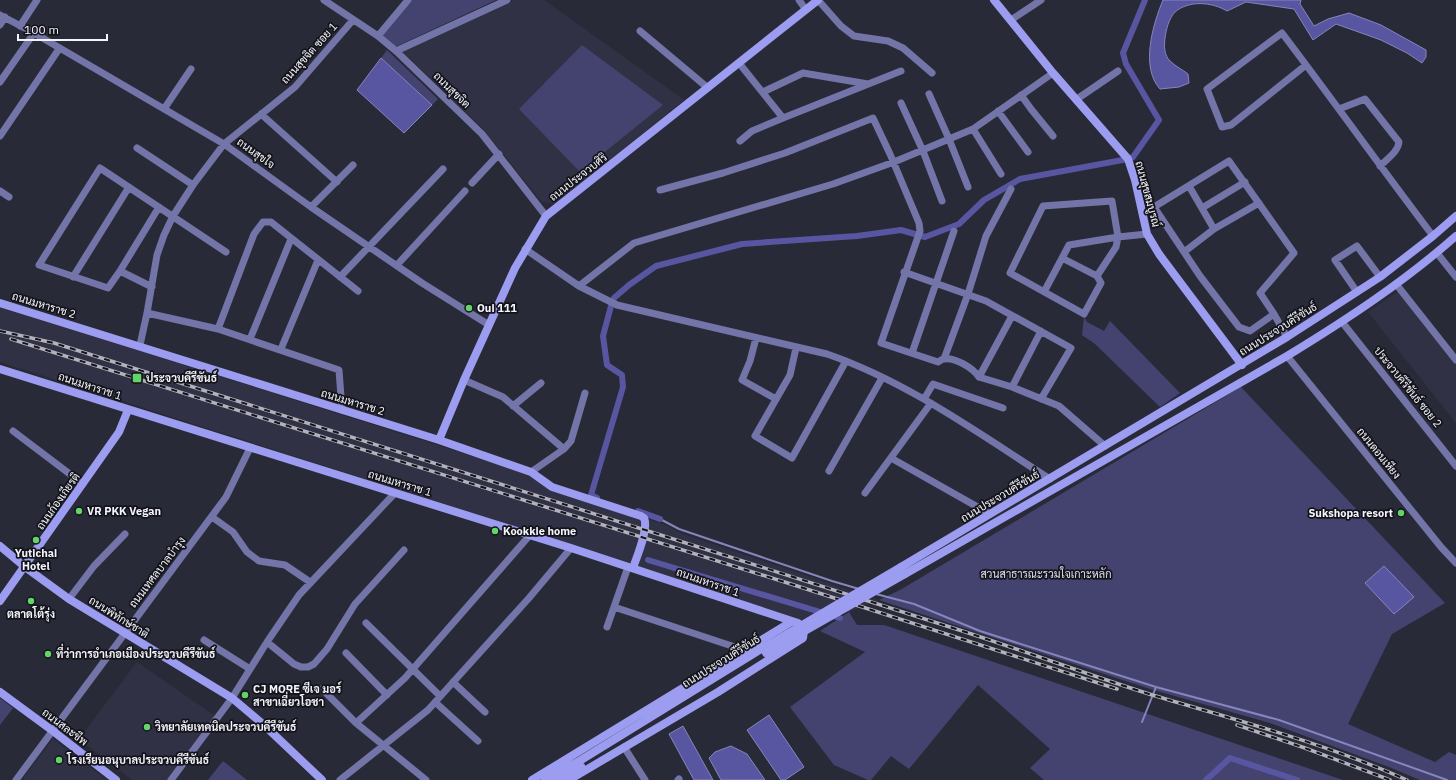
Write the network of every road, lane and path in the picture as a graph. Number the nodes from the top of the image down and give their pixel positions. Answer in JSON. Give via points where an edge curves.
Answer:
{"nodes":[{"id":1,"x":37,"y":0,"type":"edge"},
{"id":2,"x":324,"y":0,"type":"edge"},
{"id":3,"x":408,"y":0,"type":"edge"},
{"id":4,"x":507,"y":0,"type":"edge"},
{"id":5,"x":799,"y":0,"type":"edge"},
{"id":6,"x":818,"y":0,"type":"edge"},
{"id":7,"x":994,"y":0,"type":"edge"},
{"id":8,"x":1042,"y":0,"type":"edge"},
{"id":9,"x":806,"y":10,"type":"junction"},
{"id":10,"x":3,"y":16,"type":"edge"},
{"id":11,"x":354,"y":20,"type":"junction"},
{"id":12,"x":1010,"y":20,"type":"junction"},
{"id":13,"x":0,"y":25,"type":"edge"},
{"id":14,"x":20,"y":26,"type":"junction"},
{"id":15,"x":640,"y":31,"type":"dead end"},
{"id":16,"x":34,"y":33,"type":"junction"},
{"id":17,"x":378,"y":36,"type":"junction"},
{"id":18,"x":59,"y":49,"type":"junction"},
{"id":19,"x":396,"y":51,"type":"junction"},
{"id":20,"x":739,"y":63,"type":"junction"},
{"id":21,"x":1306,"y":65,"type":"junction"},
{"id":22,"x":191,"y":69,"type":"dead end"},
{"id":23,"x":901,"y":71,"type":"dead end"},
{"id":24,"x":1118,"y":71,"type":"dead end"},
{"id":25,"x":932,"y":73,"type":"dead end"},
{"id":26,"x":1054,"y":73,"type":"junction"},
{"id":27,"x":0,"y":82,"type":"edge"},
{"id":28,"x":868,"y":84,"type":"junction"},
{"id":29,"x":708,"y":88,"type":"junction"},
{"id":30,"x":763,"y":92,"type":"junction"},
{"id":31,"x":929,"y":94,"type":"dead end"},
{"id":32,"x":1022,"y":95,"type":"junction"},
{"id":33,"x":1077,"y":100,"type":"junction"},
{"id":34,"x":901,"y":103,"type":"dead end"},
{"id":35,"x":164,"y":108,"type":"junction"},
{"id":36,"x":1339,"y":109,"type":"junction"},
{"id":37,"x":998,"y":111,"type":"junction"},
{"id":38,"x":261,"y":114,"type":"junction"},
{"id":39,"x":782,"y":118,"type":"junction"},
{"id":40,"x":973,"y":129,"type":"junction"},
{"id":41,"x":0,"y":136,"type":"edge"},
{"id":42,"x":1053,"y":136,"type":"dead end"},
{"id":43,"x":949,"y":139,"type":"junction"},
{"id":44,"x":740,"y":141,"type":"dead end"},
{"id":45,"x":224,"y":144,"type":"junction"},
{"id":46,"x":137,"y":148,"type":"dead end"},
{"id":47,"x":923,"y":151,"type":"junction"},
{"id":48,"x":1028,"y":152,"type":"dead end"},
{"id":49,"x":499,"y":154,"type":"junction"},
{"id":50,"x":894,"y":162,"type":"junction"},
{"id":51,"x":353,"y":166,"type":"dead end"},
{"id":52,"x":1380,"y":166,"type":"junction"},
{"id":53,"x":443,"y":169,"type":"dead end"},
{"id":54,"x":1001,"y":174,"type":"dead end"},
{"id":55,"x":336,"y":182,"type":"junction"},
{"id":56,"x":1245,"y":182,"type":"junction"},
{"id":57,"x":472,"y":183,"type":"dead end"},
{"id":58,"x":193,"y":185,"type":"junction"},
{"id":59,"x":1189,"y":186,"type":"junction"},
{"id":60,"x":128,"y":187,"type":"junction"},
{"id":61,"x":968,"y":187,"type":"dead end"},
{"id":62,"x":1011,"y":189,"type":"dead end"},
{"id":63,"x":660,"y":190,"type":"dead end"},
{"id":64,"x":0,"y":191,"type":"edge"},
{"id":65,"x":465,"y":191,"type":"dead end"},
{"id":66,"x":9,"y":197,"type":"dead end"},
{"id":67,"x":942,"y":201,"type":"dead end"},
{"id":68,"x":1259,"y":203,"type":"junction"},
{"id":69,"x":158,"y":207,"type":"junction"},
{"id":70,"x":311,"y":207,"type":"junction"},
{"id":71,"x":1202,"y":208,"type":"junction"},
{"id":72,"x":173,"y":216,"type":"junction"},
{"id":73,"x":546,"y":216,"type":"junction"},
{"id":74,"x":1456,"y":216,"type":"edge"},
{"id":75,"x":1214,"y":229,"type":"junction"},
{"id":76,"x":954,"y":231,"type":"dead end"},
{"id":77,"x":1147,"y":234,"type":"junction"},
{"id":78,"x":1433,"y":236,"type":"junction"},
{"id":79,"x":1456,"y":236,"type":"edge"},
{"id":80,"x":1118,"y":237,"type":"junction"},
{"id":81,"x":291,"y":239,"type":"junction"},
{"id":82,"x":369,"y":246,"type":"junction"},
{"id":83,"x":525,"y":250,"type":"junction"},
{"id":84,"x":226,"y":252,"type":"dead end"},
{"id":85,"x":1184,"y":252,"type":"junction"},
{"id":86,"x":1437,"y":253,"type":"junction"},
{"id":87,"x":1062,"y":258,"type":"junction"},
{"id":88,"x":318,"y":260,"type":"junction"},
{"id":89,"x":397,"y":265,"type":"junction"},
{"id":90,"x":120,"y":272,"type":"junction"},
{"id":91,"x":904,"y":272,"type":"junction"},
{"id":92,"x":73,"y":276,"type":"junction"},
{"id":93,"x":1097,"y":276,"type":"junction"},
{"id":94,"x":340,"y":277,"type":"junction"},
{"id":95,"x":1380,"y":277,"type":"junction"},
{"id":96,"x":1456,"y":277,"type":"edge"},
{"id":97,"x":936,"y":283,"type":"junction"},
{"id":98,"x":1396,"y":284,"type":"junction"},
{"id":99,"x":579,"y":286,"type":"junction"},
{"id":100,"x":152,"y":287,"type":"junction"},
{"id":101,"x":358,"y":291,"type":"dead end"},
{"id":102,"x":1044,"y":292,"type":"junction"},
{"id":103,"x":1357,"y":292,"type":"junction"},
{"id":104,"x":968,"y":294,"type":"junction"},
{"id":105,"x":0,"y":303,"type":"edge"},
{"id":106,"x":147,"y":312,"type":"junction"},
{"id":107,"x":1274,"y":314,"type":"junction"},
{"id":108,"x":1012,"y":316,"type":"junction"},
{"id":109,"x":1342,"y":322,"type":"junction"},
{"id":110,"x":489,"y":325,"type":"junction"},
{"id":111,"x":218,"y":330,"type":"junction"},
{"id":112,"x":1041,"y":331,"type":"junction"},
{"id":113,"x":1288,"y":337,"type":"junction"},
{"id":114,"x":756,"y":338,"type":"junction"},
{"id":115,"x":250,"y":339,"type":"junction"},
{"id":116,"x":140,"y":346,"type":"junction"},
{"id":117,"x":796,"y":348,"type":"junction"},
{"id":118,"x":281,"y":349,"type":"junction"},
{"id":119,"x":912,"y":352,"type":"junction"},
{"id":120,"x":1287,"y":356,"type":"junction"},
{"id":121,"x":944,"y":359,"type":"junction"},
{"id":122,"x":1456,"y":360,"type":"edge"},
{"id":123,"x":846,"y":361,"type":"junction"},
{"id":124,"x":1242,"y":365,"type":"junction"},
{"id":125,"x":0,"y":369,"type":"edge"},
{"id":126,"x":979,"y":377,"type":"junction"},
{"id":127,"x":882,"y":378,"type":"junction"},
{"id":128,"x":464,"y":380,"type":"junction"},
{"id":129,"x":541,"y":383,"type":"dead end"},
{"id":130,"x":1012,"y":387,"type":"junction"},
{"id":131,"x":585,"y":393,"type":"dead end"},
{"id":132,"x":776,"y":399,"type":"junction"},
{"id":133,"x":924,"y":399,"type":"junction"},
{"id":134,"x":1041,"y":399,"type":"junction"},
{"id":135,"x":931,"y":403,"type":"junction"},
{"id":136,"x":513,"y":406,"type":"junction"},
{"id":137,"x":1003,"y":408,"type":"dead end"},
{"id":138,"x":128,"y":410,"type":"junction"},
{"id":139,"x":342,"y":410,"type":"junction"},
{"id":140,"x":13,"y":431,"type":"dead end"},
{"id":141,"x":439,"y":440,"type":"junction"},
{"id":142,"x":1105,"y":446,"type":"junction"},
{"id":143,"x":250,"y":448,"type":"junction"},
{"id":144,"x":564,"y":450,"type":"junction"},
{"id":145,"x":891,"y":458,"type":"junction"},
{"id":146,"x":1456,"y":466,"type":"edge"},
{"id":147,"x":829,"y":471,"type":"dead end"},
{"id":148,"x":531,"y":472,"type":"junction"},
{"id":149,"x":1050,"y":479,"type":"junction"},
{"id":150,"x":83,"y":484,"type":"junction"},
{"id":151,"x":395,"y":493,"type":"junction"},
{"id":152,"x":865,"y":493,"type":"dead end"},
{"id":153,"x":990,"y":514,"type":"junction"},
{"id":154,"x":212,"y":517,"type":"junction"},
{"id":155,"x":125,"y":534,"type":"dead end"},
{"id":156,"x":530,"y":535,"type":"junction"},
{"id":157,"x":0,"y":546,"type":"edge"},
{"id":158,"x":571,"y":548,"type":"junction"},
{"id":159,"x":404,"y":550,"type":"dead end"},
{"id":160,"x":1456,"y":563,"type":"edge"},
{"id":161,"x":25,"y":567,"type":"junction"},
{"id":162,"x":631,"y":567,"type":"junction"},
{"id":163,"x":903,"y":571,"type":"junction"},
{"id":164,"x":310,"y":582,"type":"junction"},
{"id":165,"x":69,"y":599,"type":"junction"},
{"id":166,"x":0,"y":601,"type":"edge"},
{"id":167,"x":614,"y":607,"type":"junction"},
{"id":168,"x":791,"y":622,"type":"junction"},
{"id":169,"x":366,"y":623,"type":"dead end"},
{"id":170,"x":607,"y":627,"type":"dead end"},
{"id":171,"x":125,"y":634,"type":"junction"},
{"id":172,"x":204,"y":640,"type":"dead end"},
{"id":173,"x":267,"y":642,"type":"junction"},
{"id":174,"x":744,"y":650,"type":"junction"},
{"id":175,"x":765,"y":651,"type":"junction"},
{"id":176,"x":346,"y":654,"type":"dead end"},
{"id":177,"x":250,"y":669,"type":"junction"},
{"id":178,"x":413,"y":669,"type":"junction"},
{"id":179,"x":453,"y":682,"type":"junction"},
{"id":180,"x":322,"y":689,"type":"dead end"},
{"id":181,"x":0,"y":692,"type":"edge"},
{"id":182,"x":387,"y":695,"type":"junction"},
{"id":183,"x":232,"y":698,"type":"junction"},
{"id":184,"x":438,"y":699,"type":"junction"},
{"id":185,"x":485,"y":712,"type":"dead end"},
{"id":186,"x":356,"y":723,"type":"junction"},
{"id":187,"x":53,"y":731,"type":"junction"},
{"id":188,"x":478,"y":741,"type":"dead end"},
{"id":189,"x":383,"y":745,"type":"junction"},
{"id":190,"x":624,"y":747,"type":"junction"},
{"id":191,"x":16,"y":780,"type":"edge"},
{"id":192,"x":116,"y":780,"type":"edge"},
{"id":193,"x":171,"y":780,"type":"edge"},
{"id":194,"x":322,"y":780,"type":"edge"},
{"id":195,"x":340,"y":780,"type":"edge"},
{"id":196,"x":426,"y":780,"type":"edge"},
{"id":197,"x":532,"y":780,"type":"edge"},
{"id":198,"x":545,"y":780,"type":"edge"},
{"id":199,"x":558,"y":780,"type":"edge"},
{"id":200,"x":569,"y":780,"type":"edge"},
{"id":201,"x":645,"y":780,"type":"edge"}],
"edges":[{"from":1,"to":14,"type":"street"},
{"from":2,"to":11,"type":"street","name":"ถนนสุขจิต"},
{"from":3,"to":17,"type":"street"},
{"from":4,"to":19,"type":"street"},
{"from":5,"to":9,"type":"street"},
{"from":6,"to":9,"type":"street","name":"ถนนประจวบศิริ"},
{"from":6,"to":25,"type":"street","via":[[841,26],[854,36],[888,40],[903,48]]},
{"from":7,"to":12,"type":"street","name":"ถนนสุขสมบูรณ์"},
{"from":8,"to":12,"type":"street"},
{"from":9,"to":20,"type":"street","name":"ถนนประจวบศิริ"},
{"from":10,"to":13,"type":"street"},
{"from":10,"to":14,"type":"street","name":"ถนนสุขใจ"},
{"from":11,"to":17,"type":"street","name":"ถนนสุขจิต"},
{"from":11,"to":38,"type":"street","name":"ถนนสุขจิต ซอย 1","via":[[295,87]]},
{"from":12,"to":26,"type":"street","name":"ถนนสุขสมบูรณ์"},
{"from":14,"to":16,"type":"street","name":"ถนนสุขใจ"},
{"from":15,"to":29,"type":"street"},
{"from":16,"to":18,"type":"street","name":"ถนนสุขใจ"},
{"from":16,"to":27,"type":"street"},
{"from":17,"to":19,"type":"street","name":"ถนนสุขจิต"},
{"from":18,"to":35,"type":"street","name":"ถนนสุขใจ"},
{"from":18,"to":41,"type":"street"},
{"from":19,"to":49,"type":"street","name":"ถนนสุขจิต","via":[[482,134]]},
{"from":20,"to":29,"type":"street","name":"ถนนประจวบศิริ"},
{"from":20,"to":30,"type":"street"},
{"from":21,"to":21,"type":"street","via":[[1231,125],[1222,127],[1207,89],[1282,33]]},
{"from":21,"to":36,"type":"street"},
{"from":22,"to":35,"type":"street"},
{"from":23,"to":28,"type":"street"},
{"from":24,"to":33,"type":"street"},
{"from":26,"to":32,"type":"street"},
{"from":26,"to":33,"type":"street","name":"ถนนสุขสมบูรณ์"},
{"from":28,"to":30,"type":"street","via":[[804,72]]},
{"from":28,"to":39,"type":"street"},
{"from":29,"to":73,"type":"street","name":"ถนนประจวบศิริ"},
{"from":30,"to":39,"type":"street"},
{"from":31,"to":43,"type":"street"},
{"from":32,"to":37,"type":"street"},
{"from":32,"to":42,"type":"street"},
{"from":33,"to":77,"type":"street","name":"ถนนสุขสมบูรณ์","via":[[1128,160]]},
{"from":34,"to":47,"type":"street"},
{"from":35,"to":45,"type":"street","name":"ถนนสุขใจ"},
{"from":36,"to":52,"type":"street"},
{"from":36,"to":52,"type":"street","via":[[1365,99],[1399,142],[1396,150]]},
{"from":37,"to":40,"type":"street"},
{"from":37,"to":48,"type":"street"},
{"from":38,"to":45,"type":"street","name":"ถนนสุขจิต ซอย 1"},
{"from":38,"to":55,"type":"street"},
{"from":39,"to":44,"type":"street","via":[[752,130]]},
{"from":40,"to":43,"type":"street"},
{"from":40,"to":54,"type":"street"},
{"from":43,"to":47,"type":"street"},
{"from":43,"to":61,"type":"street"},
{"from":45,"to":58,"type":"street","name":"ถนนสุขจิต ซอย 1"},
{"from":45,"to":70,"type":"street","name":"ถนนสุขใจ"},
{"from":46,"to":58,"type":"street"},
{"from":47,"to":50,"type":"street"},
{"from":47,"to":67,"type":"street"},
{"from":49,"to":57,"type":"street"},
{"from":49,"to":73,"type":"street","name":"ถนนสุขจิต"},
{"from":50,"to":63,"type":"street","via":[[873,118],[785,153]]},
{"from":50,"to":91,"type":"street","via":[[919,224],[918,234]]},
{"from":50,"to":99,"type":"street","via":[[833,184],[634,243]]},
{"from":51,"to":55,"type":"street"},
{"from":52,"to":78,"type":"street"},
{"from":53,"to":82,"type":"street"},
{"from":55,"to":70,"type":"street"},
{"from":56,"to":59,"type":"street","via":[[1229,161]]},
{"from":56,"to":68,"type":"street"},
{"from":56,"to":71,"type":"street"},
{"from":58,"to":72,"type":"street","name":"ถนนสุขจิต ซอย 1"},
{"from":59,"to":71,"type":"street"},
{"from":59,"to":85,"type":"street","via":[[1154,207]]},
{"from":60,"to":69,"type":"street"},
{"from":60,"to":92,"type":"street"},
{"from":60,"to":92,"type":"street","via":[[100,168],[39,265]]},
{"from":62,"to":104,"type":"street","via":[[986,236]]},
{"from":64,"to":66,"type":"street"},
{"from":65,"to":89,"type":"street"},
{"from":68,"to":75,"type":"street"},
{"from":68,"to":107,"type":"street","via":[[1294,253],[1260,293]]},
{"from":69,"to":72,"type":"street"},
{"from":69,"to":90,"type":"street"},
{"from":70,"to":82,"type":"street","name":"ถนนสุขใจ"},
{"from":71,"to":75,"type":"street"},
{"from":72,"to":84,"type":"street"},
{"from":72,"to":100,"type":"street","name":"ถนนสุขจิต ซอย 1","via":[[157,255]]},
{"from":73,"to":83,"type":"street","name":"ถนนประจวบศิริ"},
{"from":74,"to":78,"type":"street","name":"ถนนประจวบคีรีขันธ์"},
{"from":75,"to":85,"type":"street"},
{"from":76,"to":97,"type":"street"},
{"from":77,"to":80,"type":"street"},
{"from":77,"to":124,"type":"street","name":"ถนนสุขสมบูรณ์","via":[[1159,254]]},
{"from":78,"to":95,"type":"street","name":"ถนนประจวบคีรีขันธ์"},
{"from":79,"to":86,"type":"street","name":"ถนนประจวบคีรีขันธ์"},
{"from":80,"to":87,"type":"street","via":[[1069,245]]},
{"from":80,"to":93,"type":"street","via":[[1116,247]]},
{"from":80,"to":102,"type":"street","via":[[1112,201],[1043,206],[1010,273]]},
{"from":81,"to":88,"type":"street"},
{"from":81,"to":111,"type":"street","via":[[271,222],[263,222],[254,234]]},
{"from":81,"to":115,"type":"street"},
{"from":82,"to":89,"type":"street","name":"ถนนสุขใจ"},
{"from":82,"to":94,"type":"street"},
{"from":83,"to":99,"type":"street"},
{"from":83,"to":110,"type":"street","name":"ถนนประจวบศิริ"},
{"from":85,"to":107,"type":"street","via":[[1239,327],[1250,331]]},
{"from":86,"to":96,"type":"street"},
{"from":86,"to":98,"type":"street","name":"ถนนประจวบคีรีขันธ์"},
{"from":87,"to":93,"type":"street"},
{"from":87,"to":102,"type":"street"},
{"from":88,"to":94,"type":"street"},
{"from":88,"to":118,"type":"street"},
{"from":89,"to":110,"type":"street","name":"ถนนสุขใจ"},
{"from":90,"to":92,"type":"street","via":[[108,288]]},
{"from":90,"to":100,"type":"street"},
{"from":91,"to":97,"type":"street"},
{"from":91,"to":119,"type":"street","via":[[881,343]]},
{"from":93,"to":102,"type":"street","via":[[1101,283],[1084,314]]},
{"from":94,"to":101,"type":"street"},
{"from":95,"to":103,"type":"street","name":"ถนนประจวบคีรีขันธ์"},
{"from":95,"to":103,"type":"street","via":[[1357,246],[1335,260]]},
{"from":97,"to":104,"type":"street"},
{"from":97,"to":119,"type":"street"},
{"from":98,"to":109,"type":"street","name":"ถนนประจวบคีรีขันธ์"},
{"from":98,"to":122,"type":"street"},
{"from":99,"to":114,"type":"street","via":[[617,305]]},
{"from":100,"to":106,"type":"street","name":"ถนนสุขจิต ซอย 1"},
{"from":103,"to":113,"type":"street","name":"ถนนประจวบคีรีขันธ์"},
{"from":104,"to":108,"type":"street"},
{"from":104,"to":121,"type":"street"},
{"from":105,"to":116,"type":"street","name":"ถนนมหาราช 2"},
{"from":106,"to":111,"type":"street"},
{"from":106,"to":116,"type":"street","name":"ถนนสุขจิต ซอย 1"},
{"from":107,"to":113,"type":"street"},
{"from":108,"to":112,"type":"street"},
{"from":108,"to":126,"type":"street"},
{"from":109,"to":120,"type":"street","name":"ถนนประจวบคีรีขันธ์"},
{"from":109,"to":146,"type":"street","name":"ประจวบคีรีขันธ์ ซอย 2"},
{"from":110,"to":128,"type":"street","name":"ถนนประจวบศิริ"},
{"from":111,"to":115,"type":"street"},
{"from":112,"to":130,"type":"street"},
{"from":112,"to":134,"type":"street","via":[[1070,348]]},
{"from":113,"to":124,"type":"street","name":"ถนนประจวบคีรีขันธ์"},
{"from":114,"to":117,"type":"street"},
{"from":114,"to":132,"type":"street","via":[[742,380]]},
{"from":115,"to":118,"type":"street"},
{"from":116,"to":139,"type":"street","name":"ถนนมหาราช 2"},
{"from":117,"to":123,"type":"street"},
{"from":117,"to":132,"type":"street","via":[[790,375]]},
{"from":118,"to":139,"type":"street","via":[[339,370]]},
{"from":119,"to":121,"type":"street","via":[[938,362]]},
{"from":120,"to":160,"type":"street","name":"ถนนดอนเหียง"},
{"from":120,"to":163,"type":"street","name":"ถนนประจวบคีรีขันธ์"},
{"from":121,"to":126,"type":"street","via":[[958,361],[975,371]]},
{"from":123,"to":127,"type":"street"},
{"from":123,"to":132,"type":"street","via":[[792,458],[754,436]]},
{"from":124,"to":142,"type":"street","name":"ถนนประจวบคีรีขันธ์"},
{"from":125,"to":138,"type":"street","name":"ถนนมหาราช 1"},
{"from":126,"to":130,"type":"street"},
{"from":127,"to":133,"type":"street"},
{"from":127,"to":147,"type":"street"},
{"from":128,"to":136,"type":"street","via":[[503,397]]},
{"from":128,"to":141,"type":"street","name":"ถนนประจวบศิริ"},
{"from":129,"to":136,"type":"street"},
{"from":130,"to":134,"type":"street"},
{"from":131,"to":144,"type":"street","via":[[571,441]]},
{"from":133,"to":135,"type":"street"},
{"from":133,"to":137,"type":"street","via":[[933,384]]},
{"from":134,"to":142,"type":"street","via":[[1059,406]]},
{"from":135,"to":145,"type":"street"},
{"from":135,"to":149,"type":"street"},
{"from":136,"to":144,"type":"street"},
{"from":138,"to":143,"type":"street","name":"ถนนมหาราช 1"},
{"from":138,"to":150,"type":"street","name":"ถนนก้องเกียรติ","via":[[119,432]]},
{"from":139,"to":141,"type":"street","name":"ถนนมหาราช 2"},
{"from":140,"to":150,"type":"street"},
{"from":141,"to":148,"type":"street","name":"ถนนมหาราช 2"},
{"from":142,"to":149,"type":"street","name":"ถนนประจวบคีรีขันธ์"},
{"from":143,"to":151,"type":"street","name":"ถนนมหาราช 1"},
{"from":143,"to":154,"type":"street","name":"ถนนเทศลบาลบำรุง","via":[[226,497]]},
{"from":144,"to":148,"type":"street"},
{"from":145,"to":152,"type":"street"},
{"from":145,"to":153,"type":"street"},
{"from":148,"to":162,"type":"street","name":"ถนนมหาราช 2","via":[[552,487],[644,518],[646,525]]},
{"from":149,"to":153,"type":"street","name":"ถนนประจวบคีรีขันธ์"},
{"from":150,"to":161,"type":"street","name":"ถนนก้องเกียรติ"},
{"from":151,"to":156,"type":"street","name":"ถนนมหาราช 1"},
{"from":151,"to":164,"type":"street"},
{"from":153,"to":163,"type":"street","name":"ถนนประจวบคีรีขันธ์"},
{"from":154,"to":164,"type":"street","via":[[233,532],[248,552],[259,561],[285,565]]},
{"from":154,"to":171,"type":"street","name":"ถนนเทศลบาลบำรุง"},
{"from":155,"to":165,"type":"street","via":[[94,566]]},
{"from":156,"to":158,"type":"street","name":"ถนนมหาราช 1"},
{"from":156,"to":178,"type":"street"},
{"from":157,"to":161,"type":"street","name":"ถนนพิทักษ์ชาติ"},
{"from":158,"to":162,"type":"street","name":"ถนนมหาราช 1"},
{"from":158,"to":179,"type":"street"},
{"from":159,"to":173,"type":"street","via":[[355,604],[327,649],[314,664],[308,667],[294,664]]},
{"from":161,"to":165,"type":"street","name":"ถนนพิทักษ์ชาติ"},
{"from":161,"to":166,"type":"street","name":"ถนนก้องเกียรติ"},
{"from":162,"to":167,"type":"street"},
{"from":162,"to":168,"type":"street","name":"ถนนมหาราช 1"},
{"from":163,"to":175,"type":"street","name":"ถนนประจวบคีรีขันธ์","bridge":true},
{"from":164,"to":173,"type":"street"},
{"from":165,"to":171,"type":"street","name":"ถนนพิทักษ์ชาติ"},
{"from":167,"to":170,"type":"street"},
{"from":167,"to":174,"type":"street"},
{"from":168,"to":174,"type":"street"},
{"from":168,"to":190,"type":"street","via":[[802,627],[803,638]]},
{"from":169,"to":178,"type":"street"},
{"from":171,"to":183,"type":"street","name":"ถนนพิทักษ์ชาติ"},
{"from":171,"to":187,"type":"street","name":"ถนนเทศลบาลบำรุง"},
{"from":172,"to":177,"type":"street"},
{"from":173,"to":177,"type":"street"},
{"from":174,"to":197,"type":"street"},
{"from":175,"to":198,"type":"street","name":"ถนนประจวบคีรีขันธ์"},
{"from":175,"to":199,"type":"street","name":"ถนนประจวบคีรีขันธ์"},
{"from":176,"to":182,"type":"street"},
{"from":177,"to":183,"type":"street"},
{"from":178,"to":182,"type":"street"},
{"from":178,"to":184,"type":"street"},
{"from":179,"to":184,"type":"street"},
{"from":179,"to":185,"type":"street"},
{"from":180,"to":186,"type":"street"},
{"from":181,"to":187,"type":"street","name":"ถนนสละชีพ"},
{"from":182,"to":186,"type":"street"},
{"from":183,"to":193,"type":"street"},
{"from":183,"to":194,"type":"street","name":"ถนนพิทักษ์ชาติ"},
{"from":184,"to":188,"type":"street"},
{"from":184,"to":189,"type":"street","via":[[428,710]]},
{"from":186,"to":189,"type":"street"},
{"from":187,"to":191,"type":"street","name":"ถนนเทศลบาลบำรุง"},
{"from":187,"to":192,"type":"street","name":"ถนนสละชีพ"},
{"from":189,"to":195,"type":"street"},
{"from":189,"to":196,"type":"street"},
{"from":190,"to":200,"type":"street"},
{"from":190,"to":201,"type":"street"}]}
